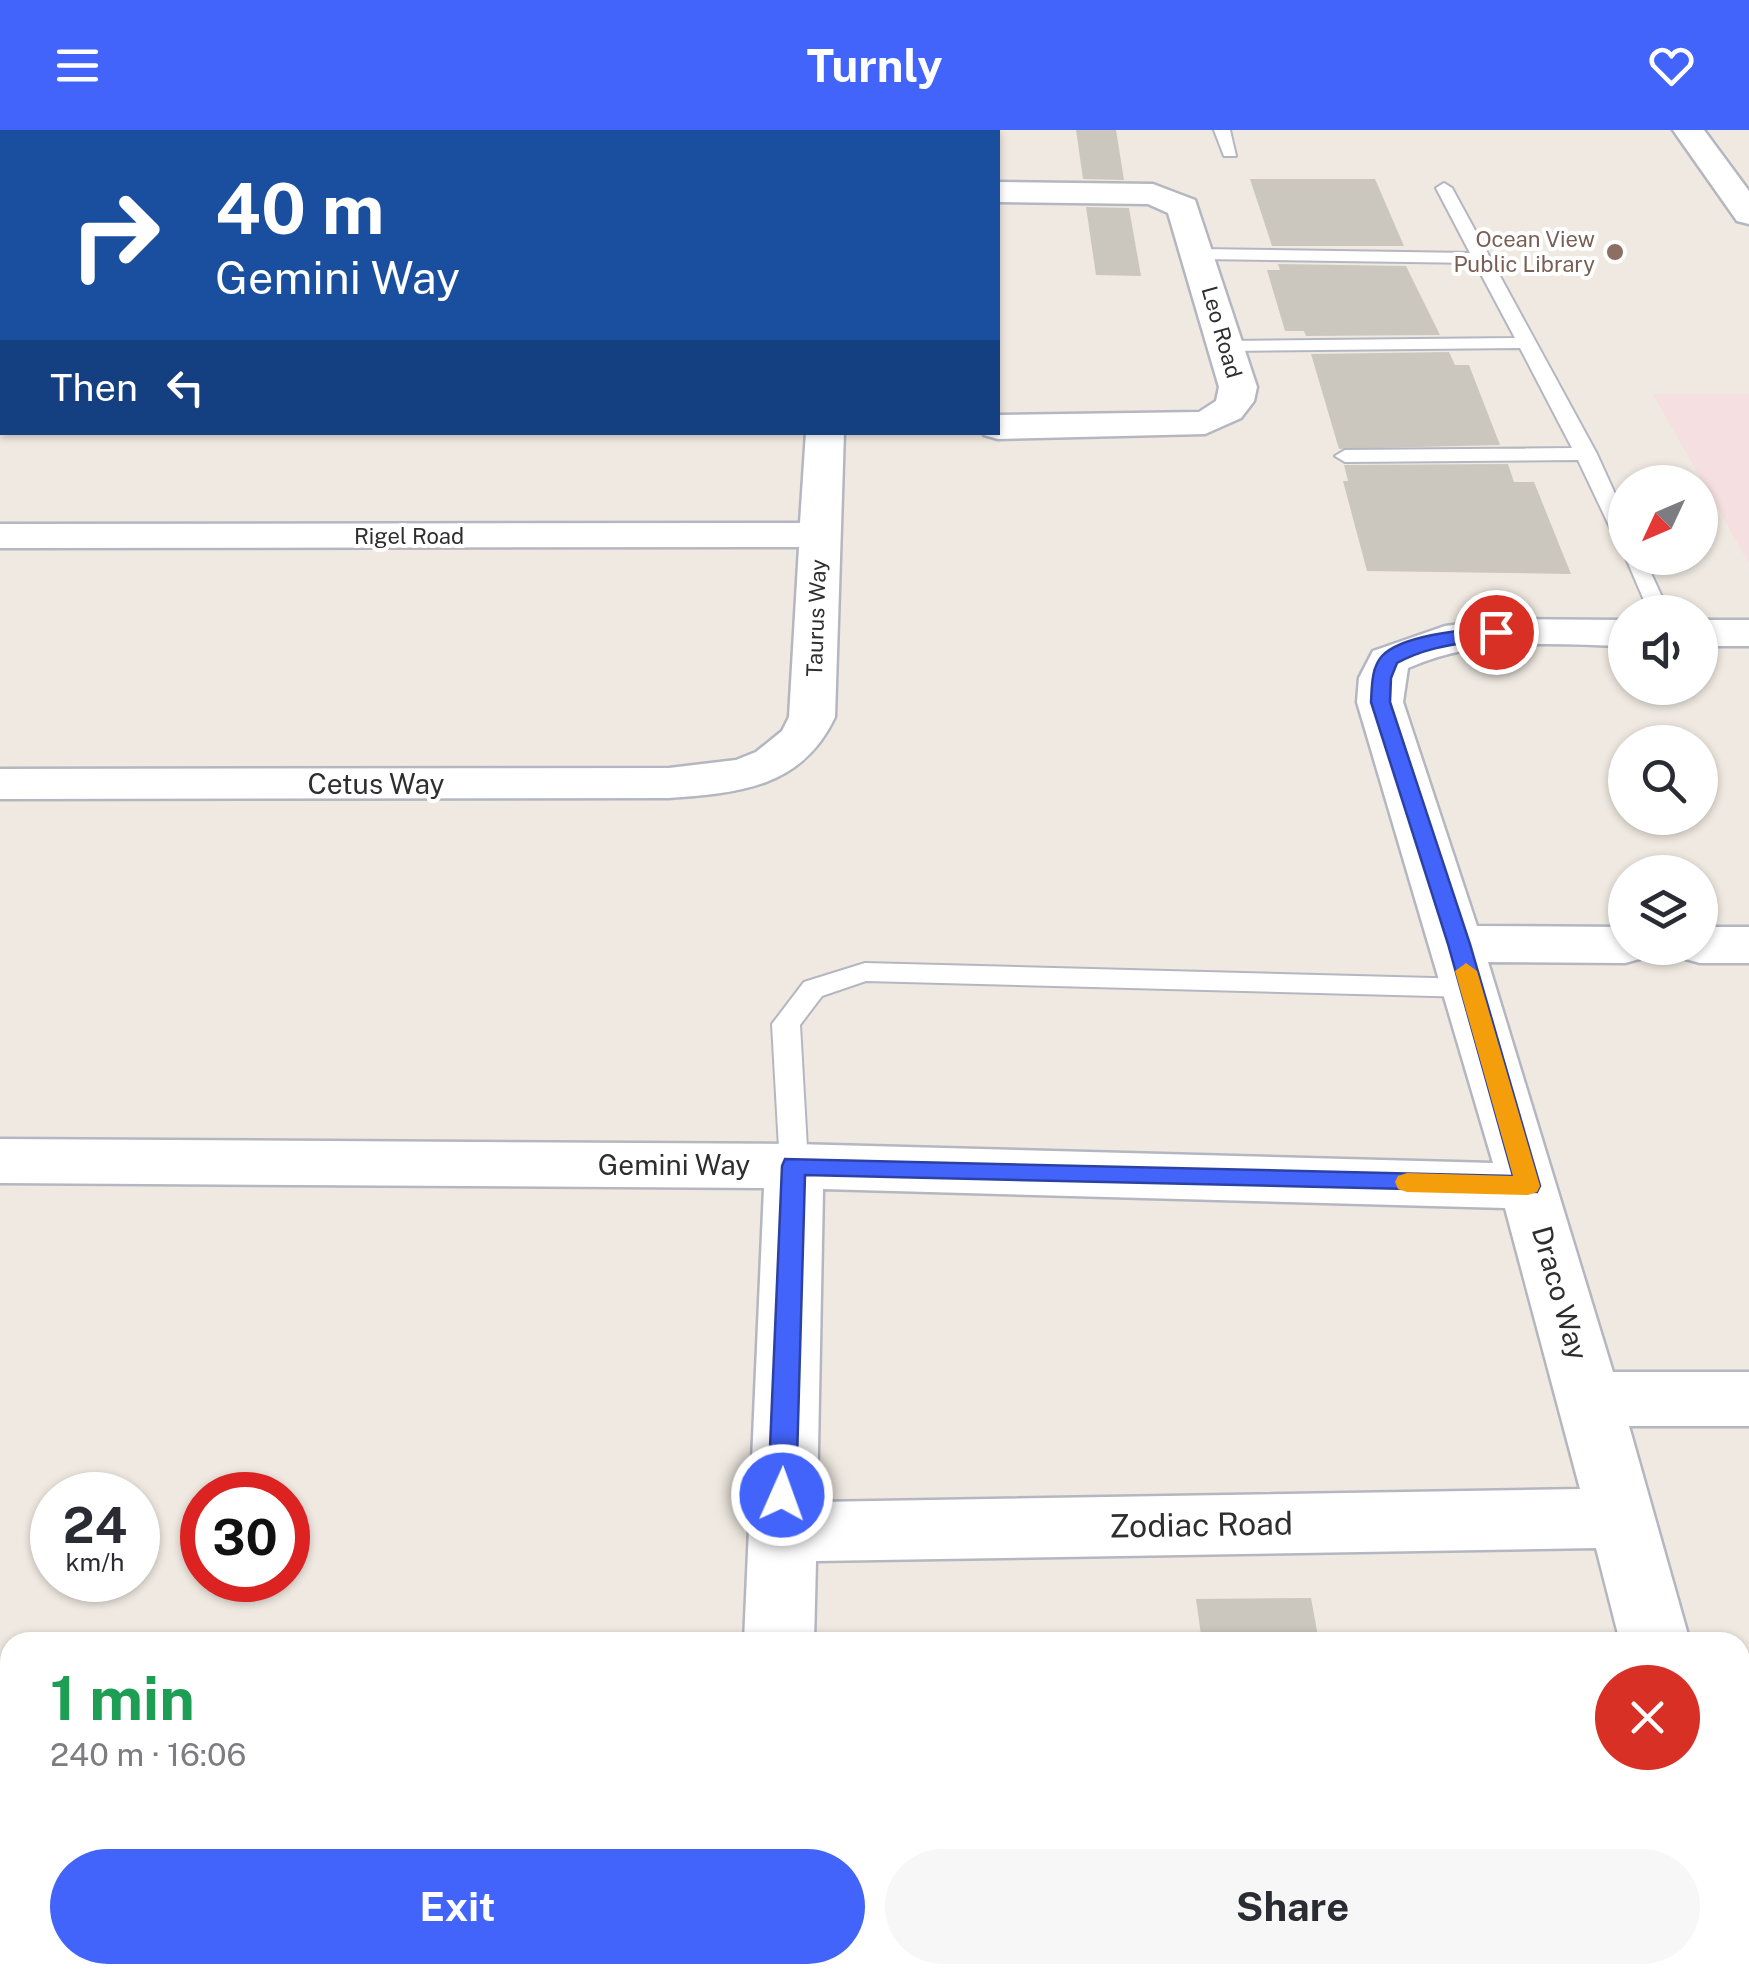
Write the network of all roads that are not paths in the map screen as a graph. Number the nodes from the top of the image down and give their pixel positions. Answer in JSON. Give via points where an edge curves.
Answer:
{"nodes":[{"id":1,"x":0,"y":130,"type":"edge"},
{"id":2,"x":58,"y":130,"type":"edge"},
{"id":3,"x":1222,"y":130,"type":"edge"},
{"id":4,"x":1688,"y":130,"type":"edge"},
{"id":5,"x":1230,"y":153,"type":"dead end"},
{"id":6,"x":1444,"y":188,"type":"dead end"},
{"id":7,"x":1000,"y":192,"type":"edge"},
{"id":8,"x":1749,"y":214,"type":"edge"},
{"id":9,"x":1200,"y":254,"type":"junction"},
{"id":10,"x":1479,"y":258,"type":"junction"},
{"id":11,"x":1523,"y":342,"type":"junction"},
{"id":12,"x":1226,"y":346,"type":"junction"},
{"id":13,"x":1000,"y":427,"type":"edge"},
{"id":14,"x":825,"y":435,"type":"edge"},
{"id":15,"x":1587,"y":454,"type":"junction"},
{"id":16,"x":1345,"y":456,"type":"dead end"},
{"id":17,"x":1608,"y":500,"type":"edge"},
{"id":18,"x":0,"y":536,"type":"edge"},
{"id":19,"x":819,"y":536,"type":"junction"},
{"id":20,"x":1608,"y":632,"type":"edge"},
{"id":21,"x":1718,"y":633,"type":"edge"},
{"id":22,"x":1749,"y":633,"type":"edge"},
{"id":23,"x":751,"y":772,"type":"joint"},
{"id":24,"x":0,"y":784,"type":"edge"},
{"id":25,"x":1718,"y":945,"type":"edge"},
{"id":26,"x":1749,"y":945,"type":"edge"},
{"id":27,"x":1608,"y":947,"type":"edge"},
{"id":28,"x":1465,"y":966,"type":"junction"},
{"id":29,"x":0,"y":1161,"type":"edge"},
{"id":30,"x":794,"y":1166,"type":"junction"},
{"id":31,"x":1528,"y":1186,"type":"junction"},
{"id":32,"x":1591,"y":1399,"type":"junction"},
{"id":33,"x":1749,"y":1400,"type":"edge"},
{"id":34,"x":1622,"y":1518,"type":"junction"},
{"id":35,"x":781,"y":1532,"type":"junction"},
{"id":36,"x":779,"y":1632,"type":"edge"},
{"id":37,"x":1652,"y":1632,"type":"edge"}],
"edges":[{"from":1,"to":2,"type":"lane"},
{"from":3,"to":5,"type":"lane"},
{"from":4,"to":8,"type":"street"},
{"from":6,"to":10,"type":"lane"},
{"from":7,"to":9,"type":"street","name":"Leo Road","via":[[1154,194],[1183,207]]},
{"from":9,"to":10,"type":"lane"},
{"from":9,"to":12,"type":"street","name":"Leo Road"},
{"from":10,"to":11,"type":"lane"},
{"from":11,"to":12,"type":"lane"},
{"from":11,"to":15,"type":"lane"},
{"from":12,"to":13,"type":"street","name":"Leo Road","via":[[1237,401],[1205,422]]},
{"from":14,"to":19,"type":"street","name":"Taurus Way"},
{"from":15,"to":16,"type":"lane"},
{"from":15,"to":17,"type":"lane"},
{"from":18,"to":19,"type":"street","name":"Rigel Road"},
{"from":19,"to":23,"type":"street","name":"Taurus Way","via":[[812,717],[796,748]]},
{"from":20,"to":28,"type":"street","name":"Draco Way","via":[[1453,636],[1389,660],[1380,702]]},
{"from":21,"to":22,"type":"street"},
{"from":23,"to":24,"type":"street","name":"Cetus Way","via":[[669,783]]},
{"from":25,"to":26,"type":"street"},
{"from":27,"to":28,"type":"street"},
{"from":28,"to":30,"type":"lane","via":[[865,972],[813,988],[786,1024]]},
{"from":28,"to":31,"type":"street","name":"Draco Way"},
{"from":29,"to":30,"type":"street","name":"Gemini Way"},
{"from":30,"to":31,"type":"street","name":"Gemini Way"},
{"from":30,"to":35,"type":"street"},
{"from":31,"to":32,"type":"street","name":"Draco Way"},
{"from":32,"to":33,"type":"street"},
{"from":32,"to":34,"type":"street","name":"Draco Way"},
{"from":34,"to":35,"type":"street","name":"Zodiac Road"},
{"from":34,"to":37,"type":"street","name":"Draco Way"},
{"from":35,"to":36,"type":"street"}]}
